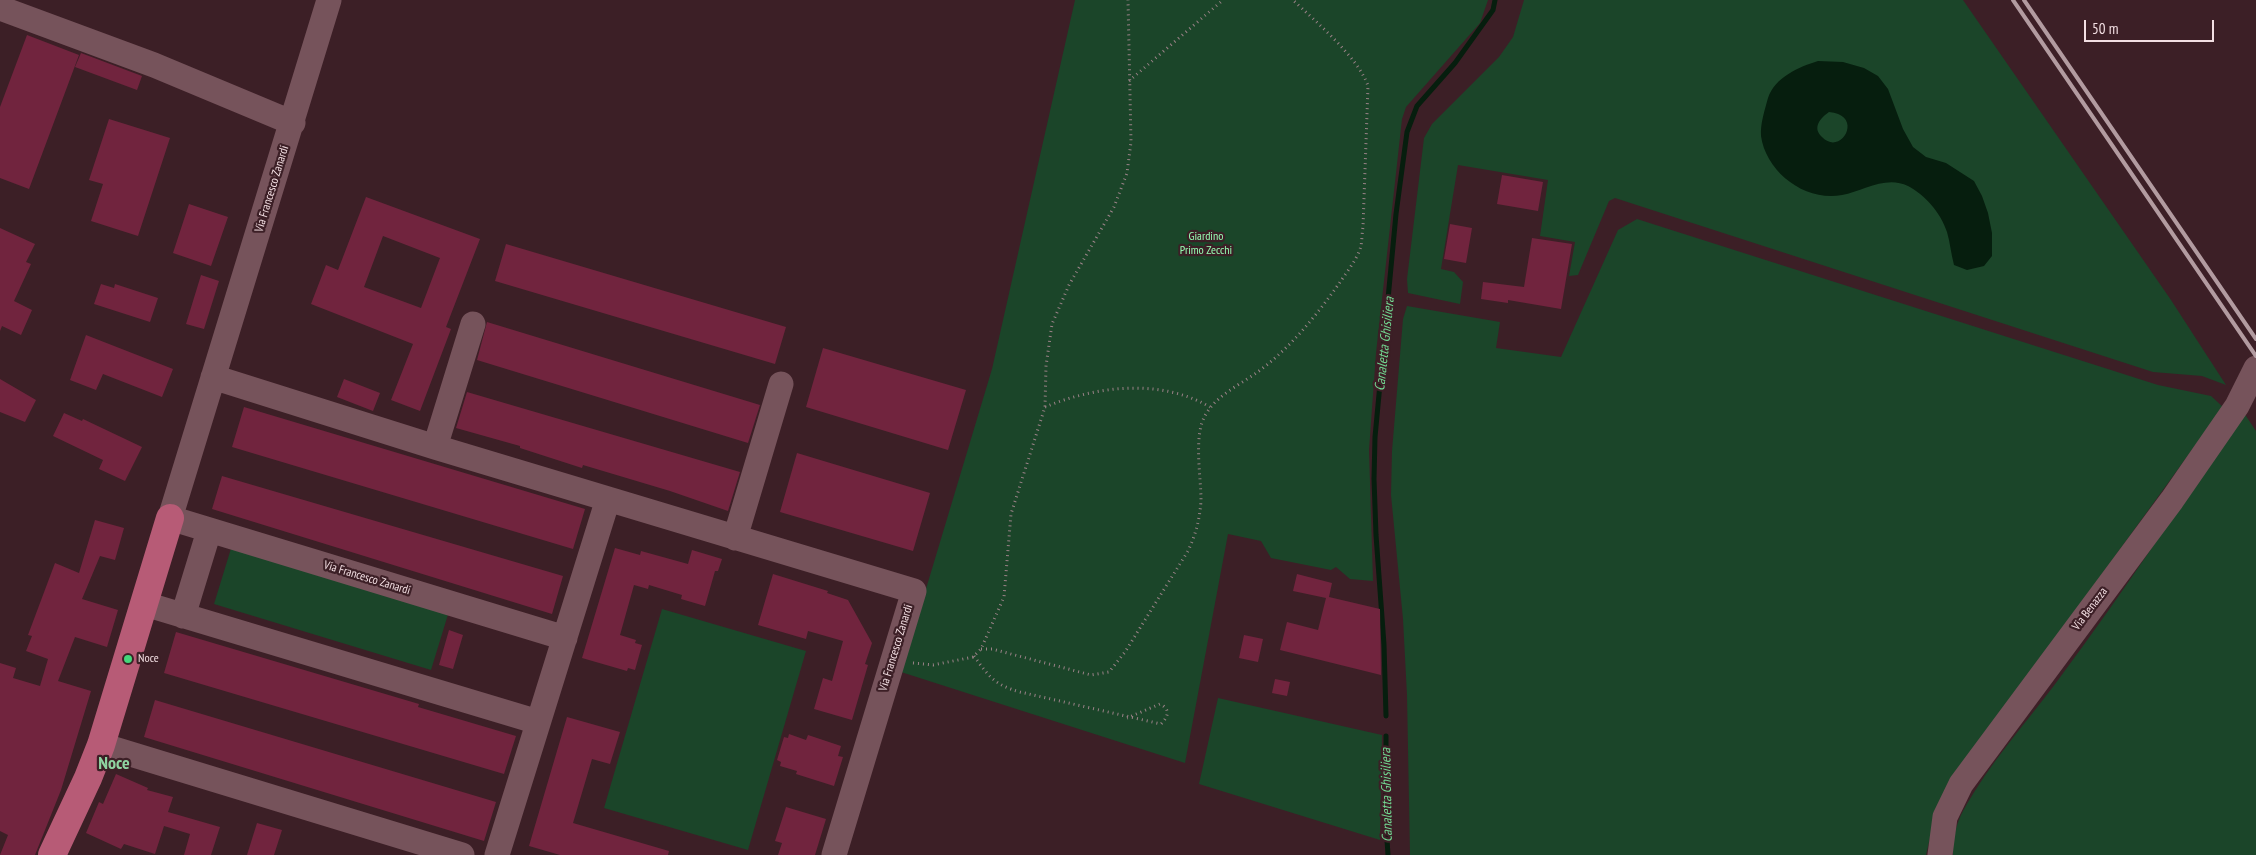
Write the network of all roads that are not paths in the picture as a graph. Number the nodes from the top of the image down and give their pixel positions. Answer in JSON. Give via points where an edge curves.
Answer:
{"nodes":[{"id":1,"x":330,"y":0,"type":"edge"},
{"id":2,"x":0,"y":8,"type":"edge"},
{"id":3,"x":293,"y":122,"type":"junction"},
{"id":4,"x":472,"y":324,"type":"dead end"},
{"id":5,"x":2256,"y":368,"type":"edge"},
{"id":6,"x":213,"y":377,"type":"junction"},
{"id":7,"x":781,"y":384,"type":"dead end"},
{"id":8,"x":435,"y":447,"type":"junction"},
{"id":9,"x":608,"y":499,"type":"junction"},
{"id":10,"x":170,"y":518,"type":"junction"},
{"id":11,"x":209,"y":531,"type":"junction"},
{"id":12,"x":735,"y":538,"type":"junction"},
{"id":13,"x":145,"y":604,"type":"junction"},
{"id":14,"x":183,"y":616,"type":"junction"},
{"id":15,"x":565,"y":638,"type":"junction"},
{"id":16,"x":538,"y":722,"type":"junction"},
{"id":17,"x":100,"y":745,"type":"junction"},
{"id":18,"x":52,"y":855,"type":"edge"},
{"id":19,"x":462,"y":855,"type":"edge"},
{"id":20,"x":497,"y":855,"type":"edge"},
{"id":21,"x":834,"y":855,"type":"edge"},
{"id":22,"x":1940,"y":855,"type":"edge"}],
"edges":[{"from":1,"to":3,"type":"street","name":"Via Francesco Zanardi"},
{"from":2,"to":3,"type":"street","via":[[154,65]]},
{"from":3,"to":6,"type":"street","name":"Via Francesco Zanardi"},
{"from":4,"to":8,"type":"street"},
{"from":5,"to":22,"type":"street","name":"Via Benazza","via":[[2237,406],[2172,500],[1961,784],[1945,817]]},
{"from":6,"to":8,"type":"street","name":"Via Francesco Zanardi"},
{"from":6,"to":10,"type":"street","name":"Via Francesco Zanardi"},
{"from":7,"to":12,"type":"street"},
{"from":8,"to":9,"type":"street","name":"Via Francesco Zanardi"},
{"from":9,"to":12,"type":"street","name":"Via Francesco Zanardi"},
{"from":9,"to":15,"type":"street"},
{"from":10,"to":11,"type":"street","name":"Via Francesco Zanardi"},
{"from":10,"to":13,"type":"main road","name":"Via Francesco Zanardi"},
{"from":11,"to":14,"type":"street"},
{"from":11,"to":15,"type":"street","name":"Via Francesco Zanardi"},
{"from":12,"to":21,"type":"street","name":"Via Francesco Zanardi","via":[[914,591]]},
{"from":13,"to":14,"type":"street"},
{"from":13,"to":17,"type":"main road","name":"Via Francesco Zanardi"},
{"from":14,"to":16,"type":"street"},
{"from":15,"to":16,"type":"street"},
{"from":16,"to":20,"type":"street"},
{"from":17,"to":18,"type":"main road","name":"Via Francesco Zanardi"},
{"from":17,"to":19,"type":"street"}]}
